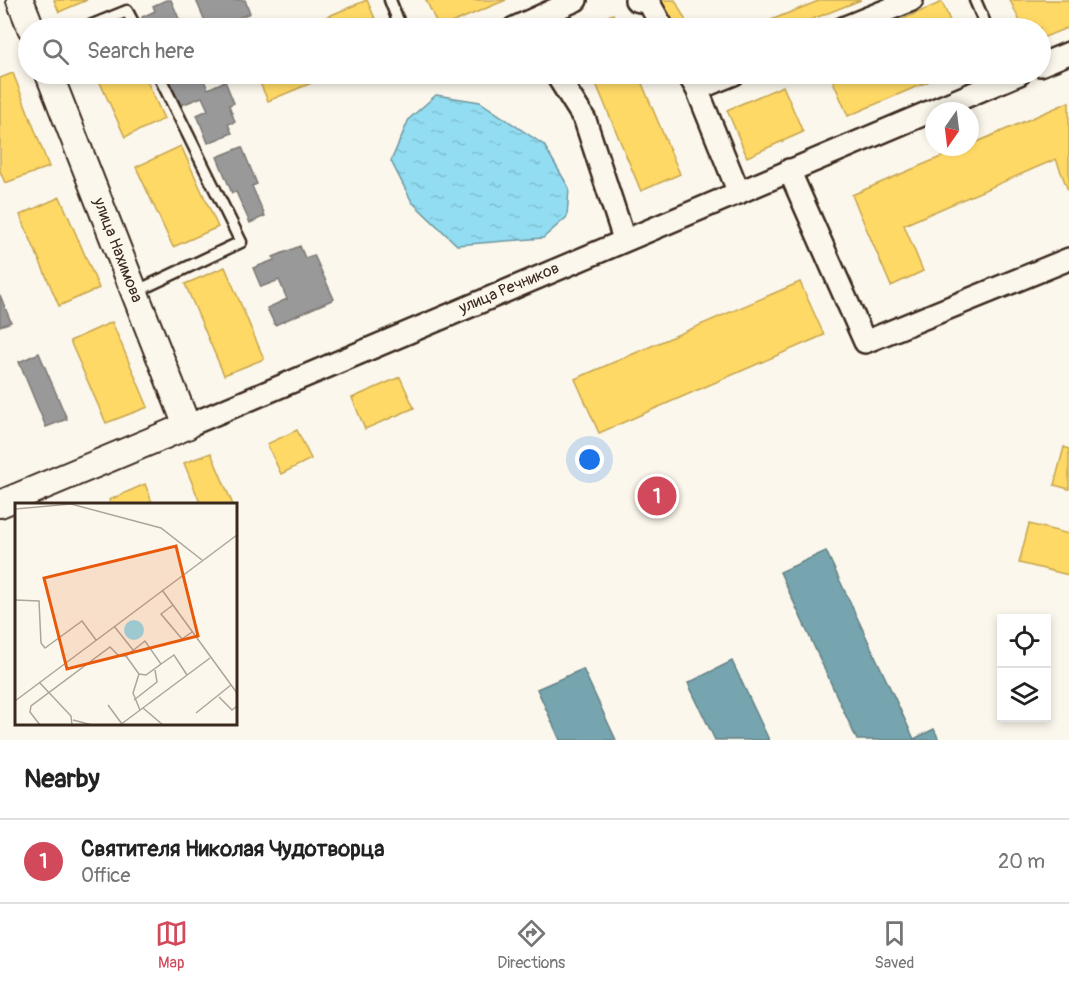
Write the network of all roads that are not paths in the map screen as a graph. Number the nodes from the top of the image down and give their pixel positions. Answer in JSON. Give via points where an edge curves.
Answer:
{"nodes":[{"id":1,"x":20,"y":0,"type":"edge"},
{"id":2,"x":390,"y":0,"type":"edge"},
{"id":3,"x":576,"y":0,"type":"edge"},
{"id":4,"x":636,"y":0,"type":"edge"},
{"id":5,"x":912,"y":0,"type":"edge"},
{"id":6,"x":975,"y":0,"type":"edge"},
{"id":7,"x":27,"y":18,"type":"edge"},
{"id":8,"x":110,"y":18,"type":"edge"},
{"id":9,"x":131,"y":18,"type":"edge"},
{"id":10,"x":397,"y":18,"type":"edge"},
{"id":11,"x":541,"y":18,"type":"edge"},
{"id":12,"x":657,"y":18,"type":"edge"},
{"id":13,"x":868,"y":18,"type":"edge"},
{"id":14,"x":983,"y":18,"type":"edge"},
{"id":15,"x":1069,"y":53,"type":"edge"},
{"id":16,"x":1051,"y":61,"type":"edge"},
{"id":17,"x":53,"y":84,"type":"edge"},
{"id":18,"x":163,"y":84,"type":"edge"},
{"id":19,"x":562,"y":84,"type":"edge"},
{"id":20,"x":694,"y":84,"type":"edge"},
{"id":21,"x":990,"y":84,"type":"edge"},
{"id":22,"x":789,"y":170,"type":"junction"},
{"id":23,"x":739,"y":193,"type":"junction"},
{"id":24,"x":624,"y":239,"type":"junction"},
{"id":25,"x":1069,"y":259,"type":"edge"},
{"id":26,"x":135,"y":292,"type":"junction"},
{"id":27,"x":187,"y":426,"type":"junction"},
{"id":28,"x":0,"y":504,"type":"edge"}],
"edges":[{"from":1,"to":7,"type":"street"},
{"from":2,"to":10,"type":"lane"},
{"from":3,"to":11,"type":"street"},
{"from":4,"to":12,"type":"street","via":[[649,3]]},
{"from":5,"to":13,"type":"street"},
{"from":6,"to":14,"type":"lane"},
{"from":8,"to":9,"type":"lane","via":[[127,11]]},
{"from":15,"to":16,"type":"street"},
{"from":17,"to":26,"type":"street","name":"улица Нахимова"},
{"from":18,"to":26,"type":"lane","via":[[241,242]]},
{"from":19,"to":24,"type":"street","via":[[585,120]]},
{"from":20,"to":23,"type":"street"},
{"from":21,"to":22,"type":"street","name":"улица Речников"},
{"from":22,"to":23,"type":"street","name":"улица Речников"},
{"from":22,"to":25,"type":"street","via":[[865,342]]},
{"from":23,"to":24,"type":"street","name":"улица Речников"},
{"from":24,"to":27,"type":"street","name":"улица Речников"},
{"from":26,"to":27,"type":"street","name":"улица Нахимова"},
{"from":27,"to":28,"type":"street","name":"улица Речников"}]}
